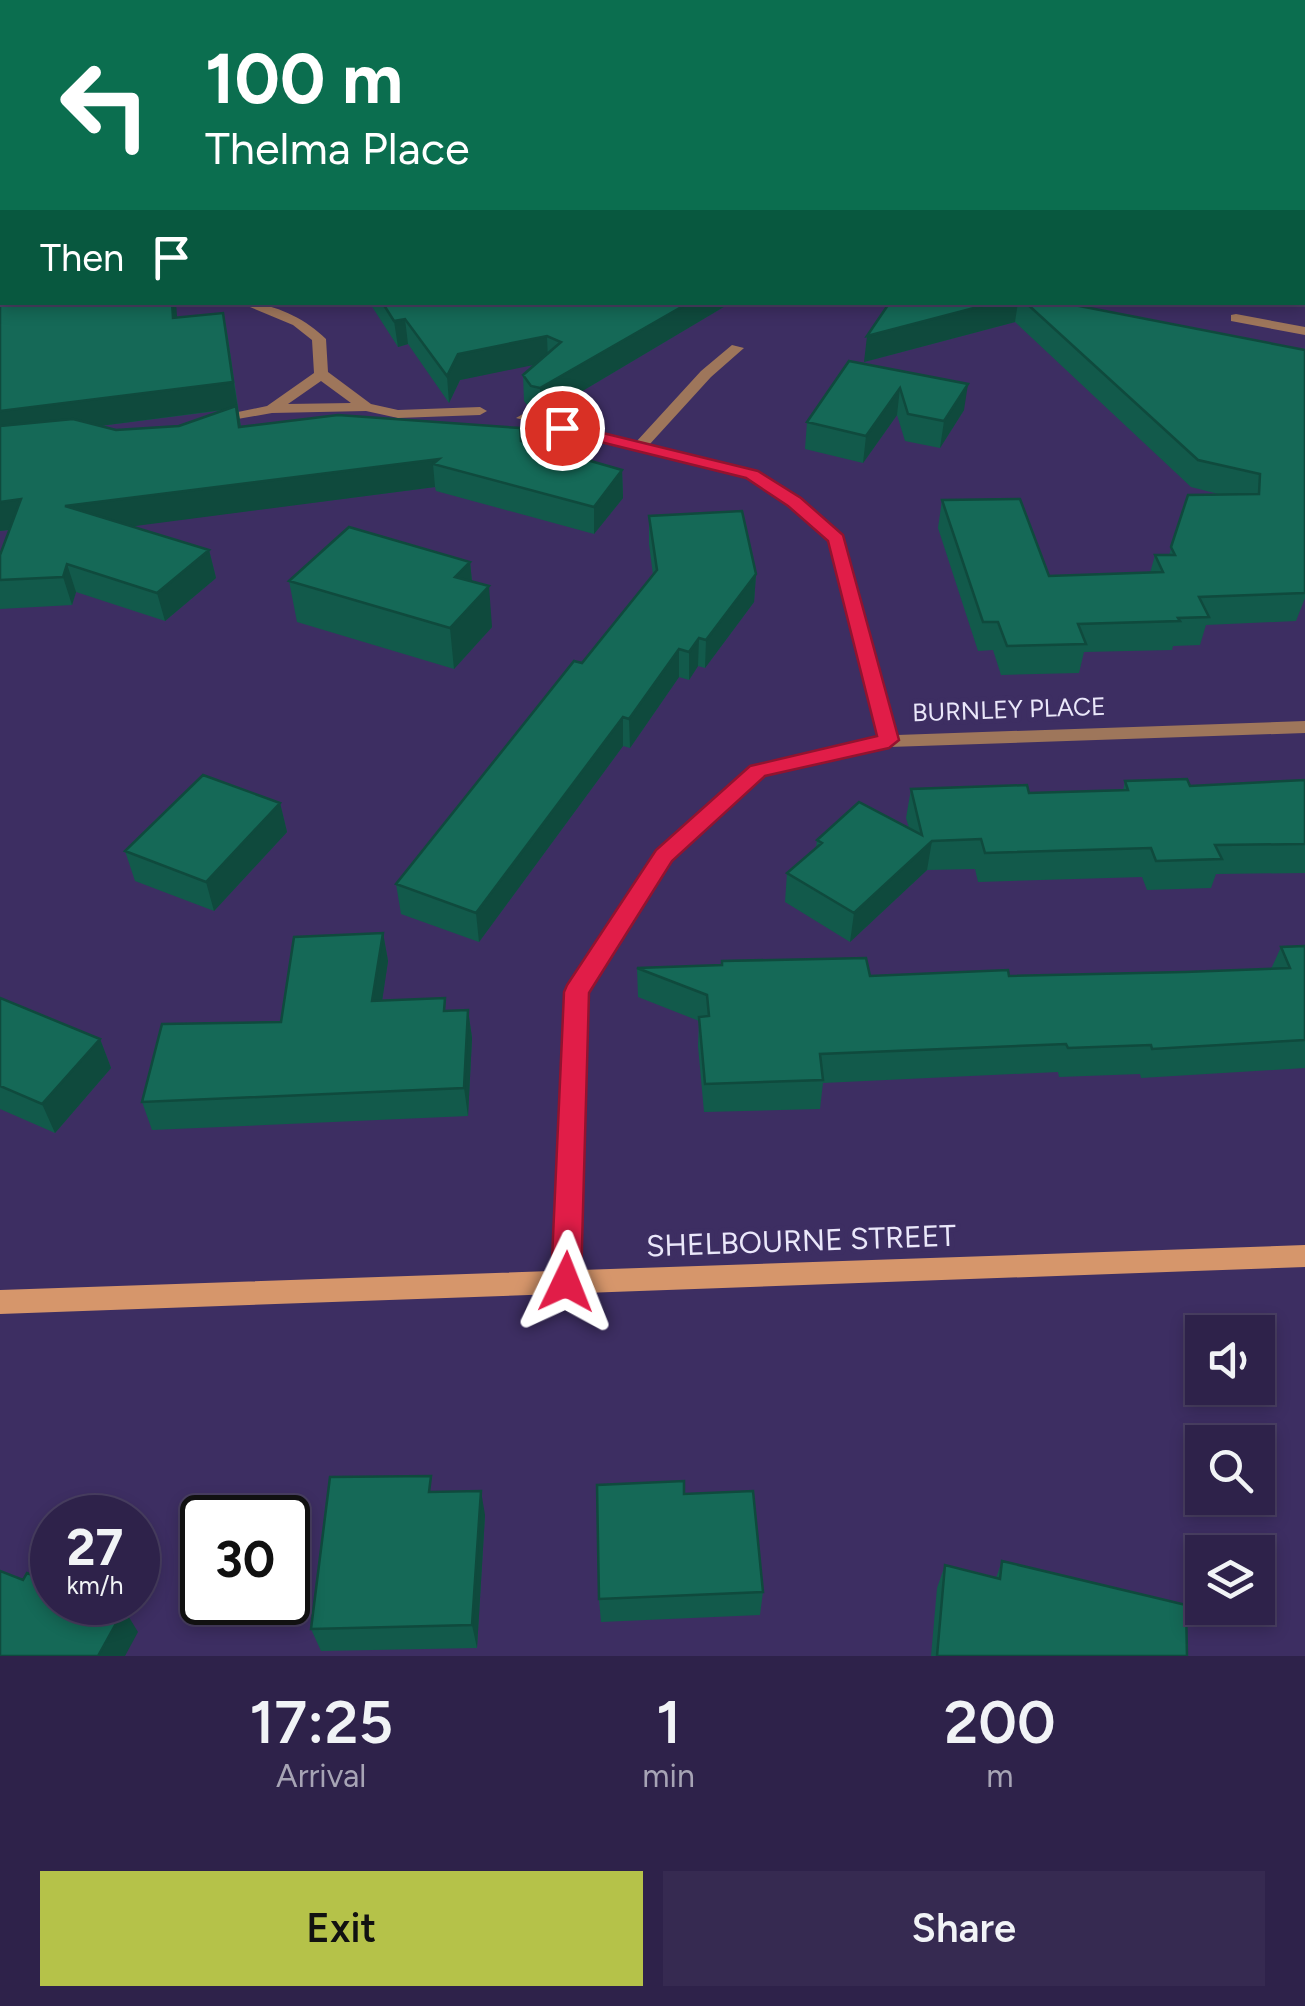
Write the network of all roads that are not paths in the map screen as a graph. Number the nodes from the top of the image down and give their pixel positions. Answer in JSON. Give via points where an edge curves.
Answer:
{"nodes":[{"id":1,"x":252,"y":305,"type":"edge"},
{"id":2,"x":1236,"y":318,"type":"dead end"},
{"id":3,"x":1305,"y":331,"type":"edge"},
{"id":4,"x":737,"y":348,"type":"dead end"},
{"id":5,"x":321,"y":374,"type":"junction"},
{"id":6,"x":366,"y":407,"type":"junction"},
{"id":7,"x":272,"y":408,"type":"junction"},
{"id":8,"x":480,"y":411,"type":"dead end"},
{"id":9,"x":523,"y":418,"type":"dead end"},
{"id":10,"x":196,"y":424,"type":"edge"},
{"id":11,"x":214,"y":438,"type":"edge"},
{"id":12,"x":639,"y":446,"type":"junction"},
{"id":13,"x":1305,"y":727,"type":"edge"},
{"id":14,"x":889,"y":740,"type":"junction"},
{"id":15,"x":1305,"y":1256,"type":"edge"},
{"id":16,"x":566,"y":1282,"type":"junction"},
{"id":17,"x":0,"y":1302,"type":"edge"}],
"edges":[{"from":1,"to":5,"type":"street","via":[[298,322],[320,339]]},
{"from":2,"to":3,"type":"street"},
{"from":4,"to":12,"type":"street"},
{"from":5,"to":6,"type":"street"},
{"from":5,"to":7,"type":"street"},
{"from":6,"to":7,"type":"street"},
{"from":6,"to":8,"type":"street","via":[[398,414]]},
{"from":7,"to":10,"type":"street"},
{"from":7,"to":11,"type":"street"},
{"from":9,"to":12,"type":"street"},
{"from":12,"to":14,"type":"street","via":[[752,474],[836,539]]},
{"from":13,"to":14,"type":"street","name":"BURNLEY PLACE"},
{"from":14,"to":16,"type":"street","name":"BURNLEY PLACE","via":[[758,771],[664,856],[576,992]]},
{"from":15,"to":16,"type":"main road","name":"SHELBOURNE STREET"},
{"from":16,"to":17,"type":"main road","name":"SHELBOURNE STREET"}]}
